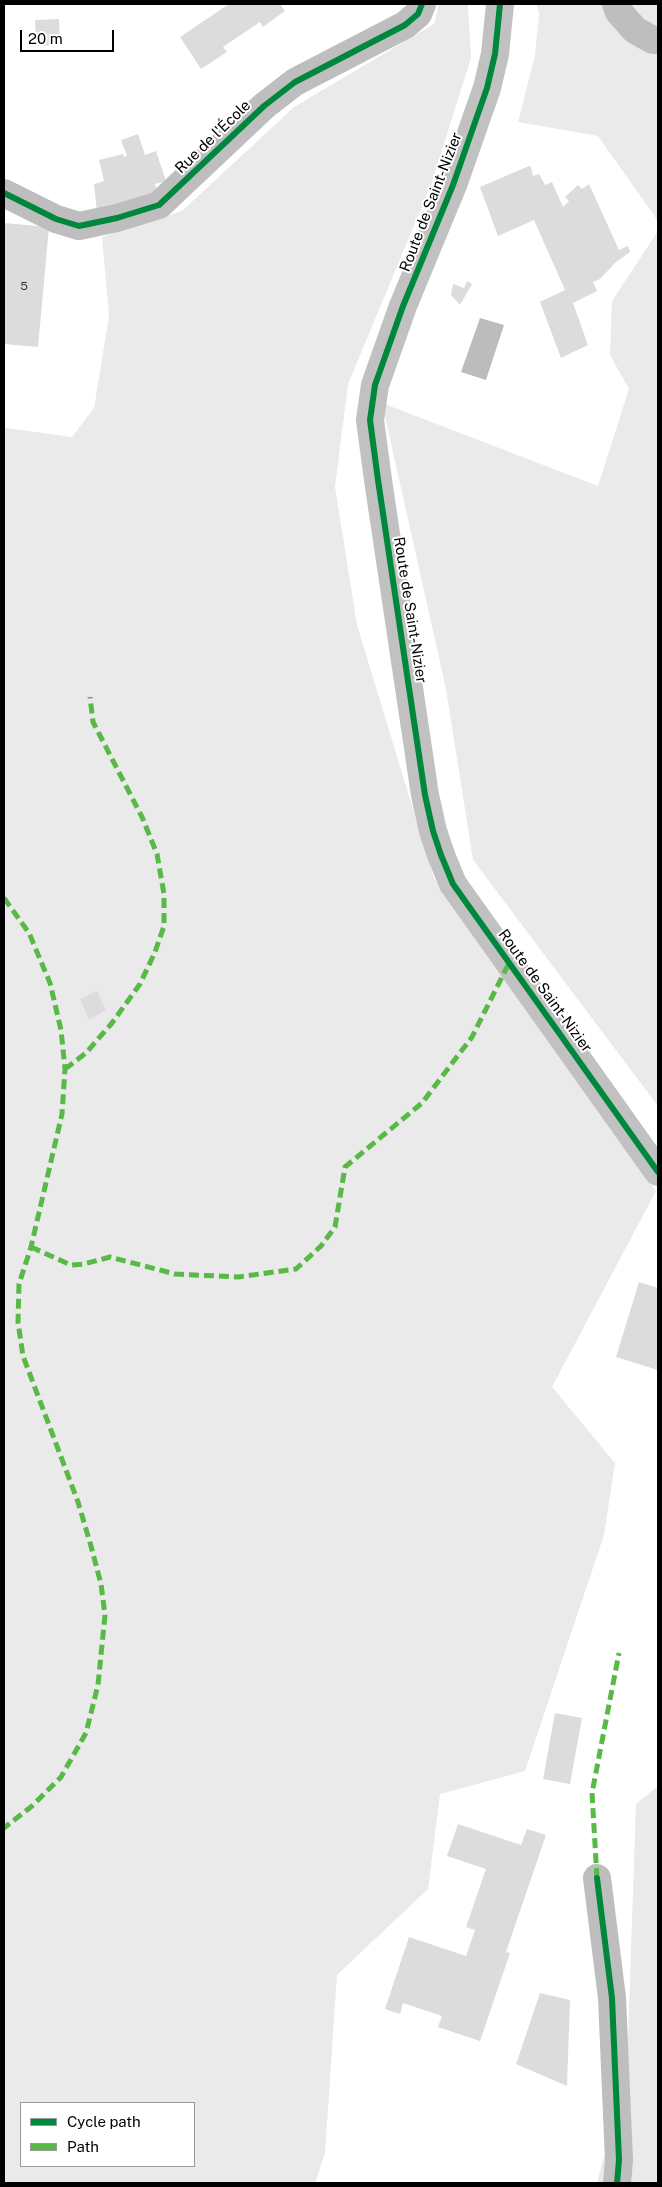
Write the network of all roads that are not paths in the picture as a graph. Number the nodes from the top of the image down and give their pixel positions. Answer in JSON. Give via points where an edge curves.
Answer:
{"nodes":[{"id":1,"x":422,"y":4,"type":"edge"},
{"id":2,"x":500,"y":4,"type":"edge"},
{"id":3,"x":616,"y":4,"type":"edge"},
{"id":4,"x":658,"y":40,"type":"edge"},
{"id":5,"x":4,"y":193,"type":"edge"},
{"id":6,"x":658,"y":1172,"type":"edge"},
{"id":7,"x":597,"y":1878,"type":"dead end"},
{"id":8,"x":617,"y":2183,"type":"edge"}],
"edges":[{"from":1,"to":5,"type":"street","name":"Rue de l'École","via":[[418,14],[405,25],[287,88],[159,204],[79,226],[56,219]]},
{"from":2,"to":6,"type":"main road","name":"Route de Saint-Nizier","via":[[496,54],[487,88],[375,385],[370,420],[378,480],[426,795],[444,863],[453,884]]},
{"from":3,"to":4,"type":"street","via":[[635,30]]},
{"from":7,"to":8,"type":"street","via":[[612,1998],[619,2160]]}]}
